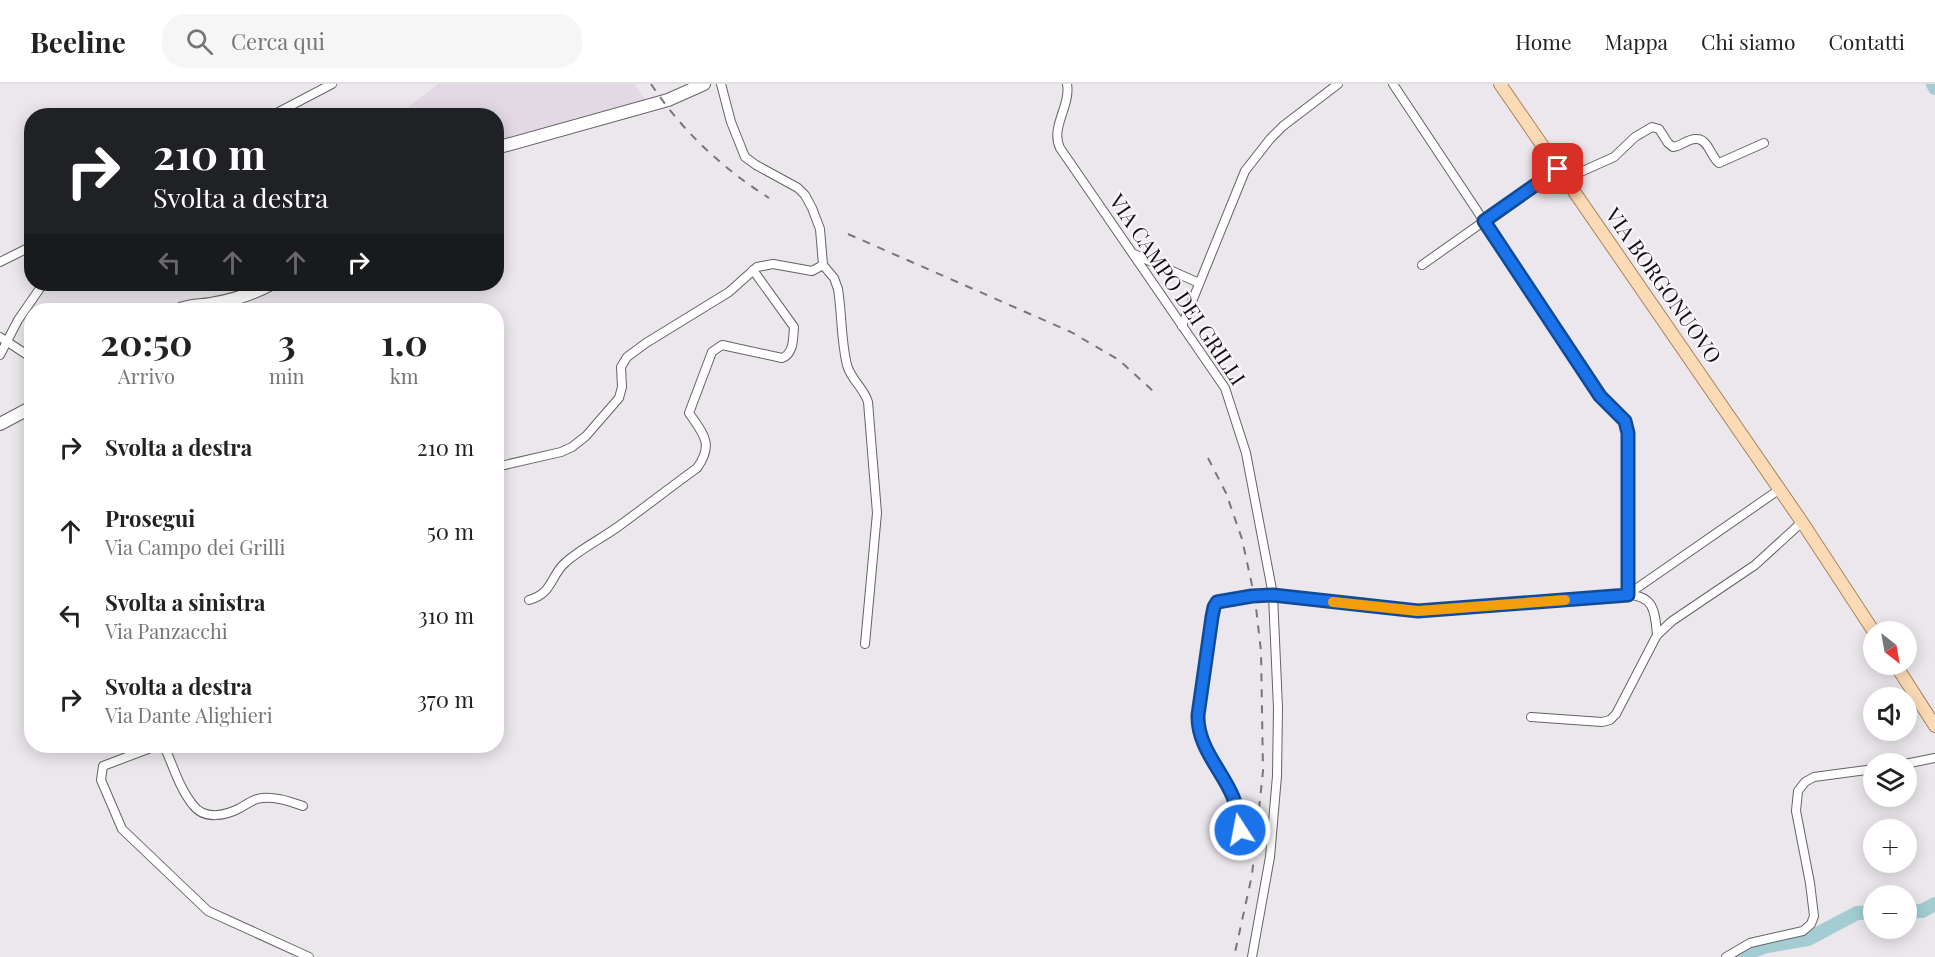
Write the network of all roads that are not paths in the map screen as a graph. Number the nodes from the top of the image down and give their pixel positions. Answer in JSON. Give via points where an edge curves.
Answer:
{"nodes":[{"id":1,"x":332,"y":84,"type":"edge"},
{"id":2,"x":704,"y":84,"type":"edge"},
{"id":3,"x":721,"y":84,"type":"edge"},
{"id":4,"x":1067,"y":84,"type":"edge"},
{"id":5,"x":1338,"y":84,"type":"edge"},
{"id":6,"x":1393,"y":84,"type":"edge"},
{"id":7,"x":1500,"y":84,"type":"edge"},
{"id":8,"x":286,"y":108,"type":"edge"},
{"id":9,"x":1764,"y":143,"type":"dead end"},
{"id":10,"x":504,"y":146,"type":"edge"},
{"id":11,"x":1562,"y":174,"type":"junction"},
{"id":12,"x":1484,"y":221,"type":"junction"},
{"id":13,"x":24,"y":250,"type":"edge"},
{"id":14,"x":1132,"y":253,"type":"junction"},
{"id":15,"x":0,"y":262,"type":"edge"},
{"id":16,"x":823,"y":265,"type":"junction"},
{"id":17,"x":1422,"y":265,"type":"dead end"},
{"id":18,"x":753,"y":270,"type":"junction"},
{"id":19,"x":1199,"y":283,"type":"junction"},
{"id":20,"x":258,"y":291,"type":"edge"},
{"id":21,"x":218,"y":303,"type":"edge"},
{"id":22,"x":24,"y":311,"type":"edge"},
{"id":23,"x":1182,"y":326,"type":"junction"},
{"id":24,"x":3,"y":338,"type":"edge"},
{"id":25,"x":24,"y":352,"type":"edge"},
{"id":26,"x":0,"y":355,"type":"edge"},
{"id":27,"x":24,"y":411,"type":"edge"},
{"id":28,"x":0,"y":424,"type":"edge"},
{"id":29,"x":504,"y":465,"type":"edge"},
{"id":30,"x":1780,"y":489,"type":"junction"},
{"id":31,"x":1802,"y":522,"type":"junction"},
{"id":32,"x":1273,"y":595,"type":"junction"},
{"id":33,"x":1628,"y":595,"type":"junction"},
{"id":34,"x":529,"y":600,"type":"dead end"},
{"id":35,"x":1867,"y":621,"type":"edge"},
{"id":36,"x":1657,"y":635,"type":"junction"},
{"id":37,"x":865,"y":644,"type":"dead end"},
{"id":38,"x":1902,"y":675,"type":"edge"},
{"id":39,"x":1531,"y":717,"type":"dead end"},
{"id":40,"x":1935,"y":726,"type":"edge"},
{"id":41,"x":137,"y":753,"type":"edge"},
{"id":42,"x":167,"y":753,"type":"edge"},
{"id":43,"x":1935,"y":758,"type":"edge"},
{"id":44,"x":1917,"y":762,"type":"edge"},
{"id":45,"x":1863,"y":770,"type":"edge"},
{"id":46,"x":303,"y":806,"type":"dead end"},
{"id":47,"x":1237,"y":849,"type":"dead end"},
{"id":48,"x":309,"y":957,"type":"edge"},
{"id":49,"x":1252,"y":957,"type":"edge"},
{"id":50,"x":1726,"y":957,"type":"edge"}],
"edges":[{"from":1,"to":8,"type":"street"},
{"from":2,"to":10,"type":"street","via":[[668,100]]},
{"from":3,"to":16,"type":"street","via":[[745,157],[800,190],[812,208],[820,229]]},
{"from":4,"to":14,"type":"street","name":"VIA CAMPO DEI GRILLI","via":[[1057,143]]},
{"from":5,"to":19,"type":"street","via":[[1283,126],[1245,171]]},
{"from":6,"to":12,"type":"street"},
{"from":7,"to":11,"type":"main road","name":"VIA BORGONUOVO"},
{"from":9,"to":11,"type":"street","via":[[1719,163],[1701,139],[1673,147],[1659,129],[1652,127],[1614,157]]},
{"from":11,"to":12,"type":"street"},
{"from":11,"to":30,"type":"main road","name":"VIA BORGONUOVO"},
{"from":12,"to":17,"type":"street"},
{"from":12,"to":33,"type":"street","via":[[1600,396],[1626,424]]},
{"from":13,"to":15,"type":"street"},
{"from":14,"to":19,"type":"street"},
{"from":14,"to":23,"type":"street","name":"VIA CAMPO DEI GRILLI"},
{"from":16,"to":18,"type":"street","via":[[812,271],[767,264]]},
{"from":16,"to":37,"type":"street","via":[[838,289],[848,368],[865,393],[870,412],[877,513]]},
{"from":18,"to":29,"type":"street","via":[[729,292],[627,357],[621,367],[619,398],[572,447]]},
{"from":18,"to":34,"type":"street","via":[[794,327],[789,353],[782,358],[718,346],[690,407],[707,448],[697,468],[566,562],[546,590]]},
{"from":19,"to":23,"type":"street"},
{"from":20,"to":21,"type":"street"},
{"from":22,"to":24,"type":"street"},
{"from":23,"to":32,"type":"street","name":"VIA CAMPO DEI GRILLI","via":[[1225,388],[1238,426],[1250,468]]},
{"from":24,"to":25,"type":"street"},
{"from":24,"to":26,"type":"street"},
{"from":27,"to":28,"type":"street"},
{"from":30,"to":31,"type":"main road","name":"VIA BORGONUOVO"},
{"from":30,"to":33,"type":"street"},
{"from":31,"to":35,"type":"main road","name":"VIA BORGONUOVO"},
{"from":31,"to":36,"type":"street","via":[[1755,565]]},
{"from":32,"to":33,"type":"street","via":[[1418,611]]},
{"from":32,"to":47,"type":"street","via":[[1221,600],[1215,605],[1199,705],[1197,722],[1201,736],[1234,800],[1240,828]]},
{"from":32,"to":49,"type":"street","name":"VIA CAMPO DEI GRILLI","via":[[1277,783],[1270,857]]},
{"from":33,"to":36,"type":"street","via":[[1640,596],[1650,604]]},
{"from":36,"to":39,"type":"street","via":[[1610,720]]},
{"from":38,"to":40,"type":"main road"},
{"from":41,"to":48,"type":"street","via":[[103,766],[101,780],[122,829],[208,911]]},
{"from":42,"to":46,"type":"street","via":[[186,796],[202,813],[219,815],[267,798]]},
{"from":43,"to":44,"type":"street"},
{"from":45,"to":50,"type":"street","via":[[1814,777],[1798,791],[1796,811],[1814,916],[1811,924],[1803,931],[1750,943]]}]}
